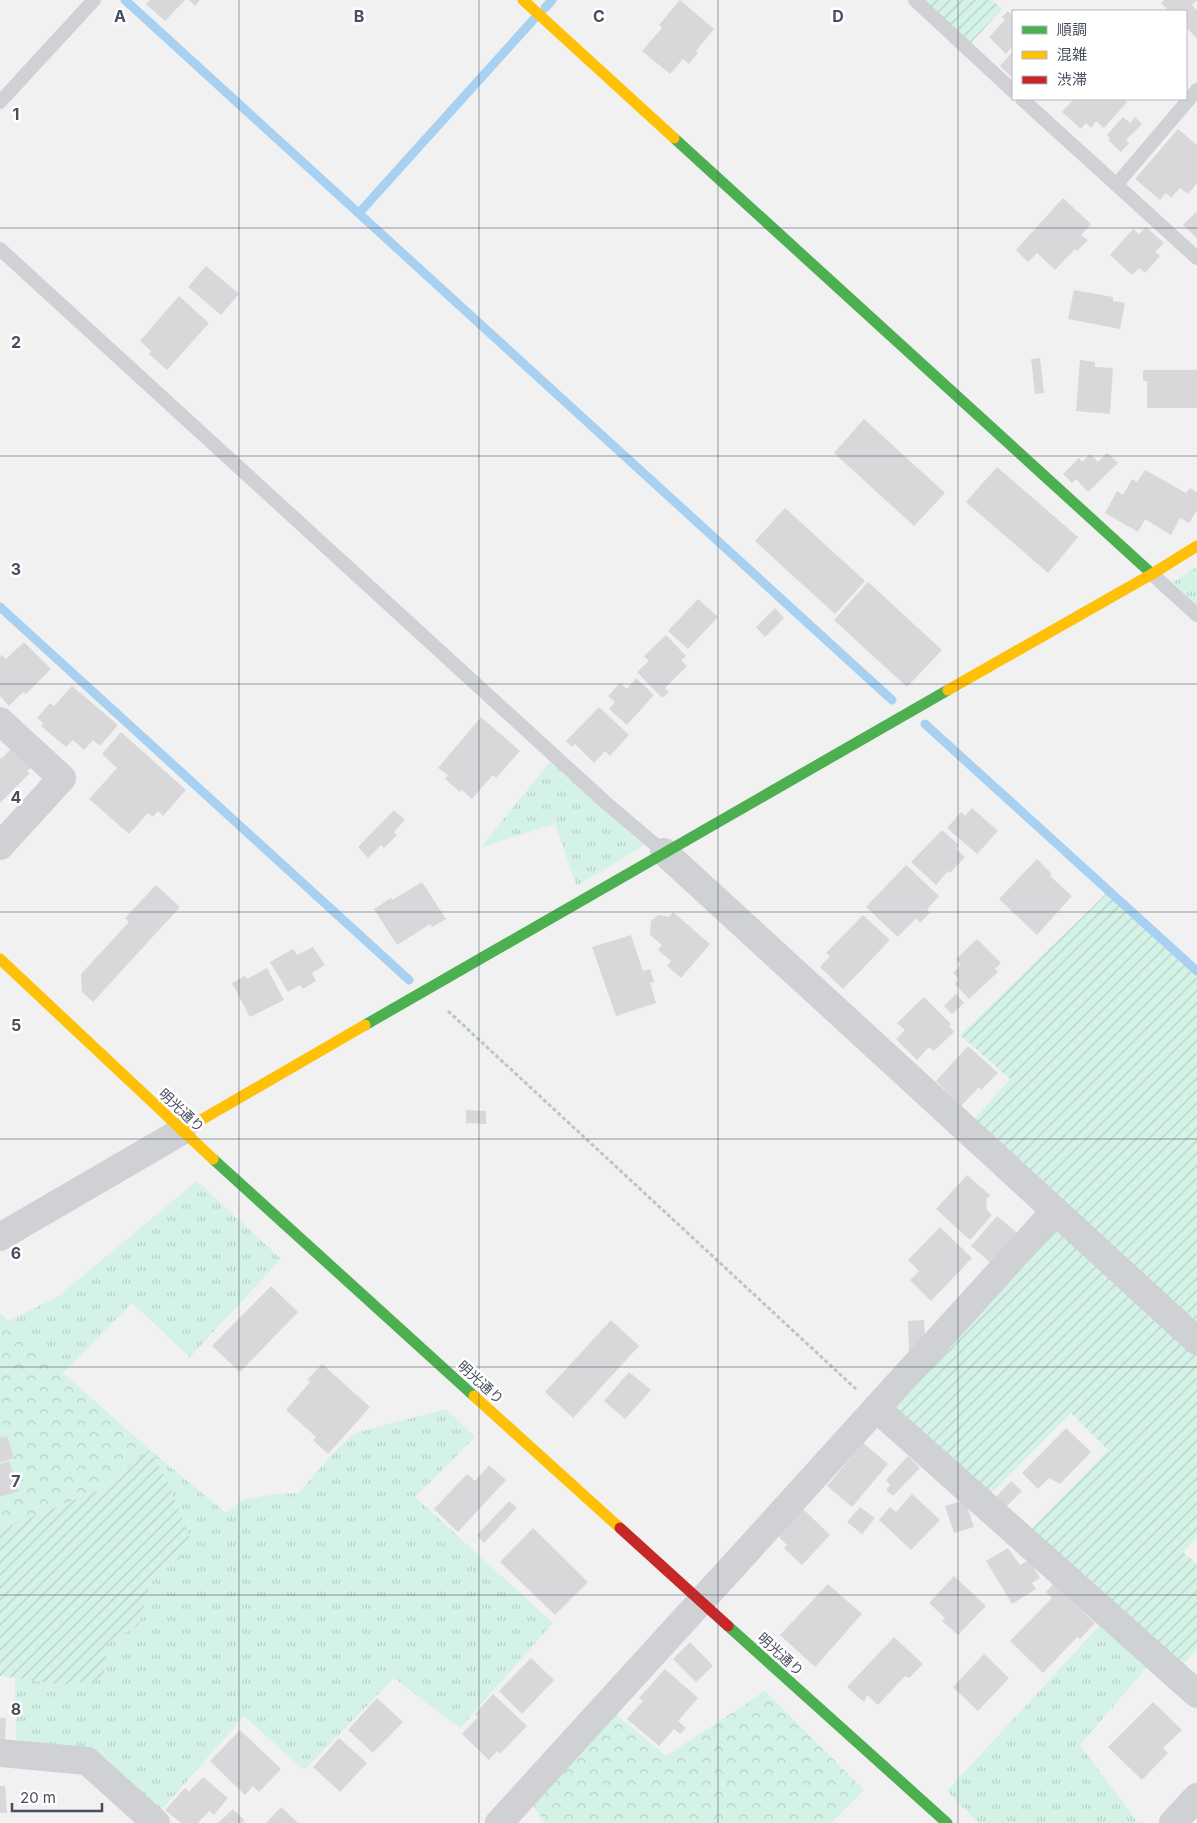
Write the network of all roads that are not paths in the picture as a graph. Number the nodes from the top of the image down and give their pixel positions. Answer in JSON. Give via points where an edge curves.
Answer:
{"nodes":[{"id":1,"x":94,"y":0,"type":"edge"},
{"id":2,"x":523,"y":0,"type":"edge"},
{"id":3,"x":915,"y":0,"type":"edge"},
{"id":4,"x":1012,"y":90,"type":"edge"},
{"id":5,"x":1197,"y":90,"type":"edge"},
{"id":6,"x":1023,"y":100,"type":"edge"},
{"id":7,"x":0,"y":102,"type":"edge"},
{"id":8,"x":1116,"y":185,"type":"junction"},
{"id":9,"x":0,"y":249,"type":"edge"},
{"id":10,"x":1197,"y":258,"type":"edge"},
{"id":11,"x":1197,"y":546,"type":"edge"},
{"id":12,"x":1152,"y":574,"type":"junction"},
{"id":13,"x":1197,"y":615,"type":"edge"},
{"id":14,"x":0,"y":721,"type":"edge"},
{"id":15,"x":0,"y":846,"type":"edge"},
{"id":16,"x":664,"y":852,"type":"junction"},
{"id":17,"x":0,"y":959,"type":"edge"},
{"id":18,"x":182,"y":1130,"type":"junction"},
{"id":19,"x":1055,"y":1211,"type":"junction"},
{"id":20,"x":0,"y":1237,"type":"edge"},
{"id":21,"x":1197,"y":1341,"type":"edge"},
{"id":22,"x":876,"y":1408,"type":"junction"},
{"id":23,"x":702,"y":1603,"type":"junction"},
{"id":24,"x":1197,"y":1694,"type":"edge"},
{"id":25,"x":0,"y":1753,"type":"edge"},
{"id":26,"x":1197,"y":1797,"type":"edge"},
{"id":27,"x":156,"y":1823,"type":"edge"},
{"id":28,"x":499,"y":1823,"type":"edge"},
{"id":29,"x":947,"y":1823,"type":"edge"},
{"id":30,"x":1173,"y":1823,"type":"edge"}],
"edges":[{"from":1,"to":7,"type":"lane"},
{"from":2,"to":12,"type":"street"},
{"from":3,"to":4,"type":"lane"},
{"from":5,"to":8,"type":"lane"},
{"from":6,"to":8,"type":"lane"},
{"from":8,"to":10,"type":"lane"},
{"from":9,"to":16,"type":"lane"},
{"from":11,"to":12,"type":"street"},
{"from":12,"to":13,"type":"lane"},
{"from":12,"to":16,"type":"street"},
{"from":14,"to":15,"type":"street","via":[[62,778]]},
{"from":16,"to":18,"type":"street"},
{"from":16,"to":19,"type":"street"},
{"from":17,"to":18,"type":"street","name":"明光通り"},
{"from":18,"to":20,"type":"street"},
{"from":18,"to":23,"type":"street","name":"明光通り"},
{"from":19,"to":21,"type":"street"},
{"from":19,"to":22,"type":"street"},
{"from":22,"to":23,"type":"street"},
{"from":22,"to":24,"type":"street"},
{"from":23,"to":28,"type":"street"},
{"from":23,"to":29,"type":"street","name":"明光通り"},
{"from":25,"to":27,"type":"street","via":[[87,1761]]},
{"from":26,"to":30,"type":"street"}]}
